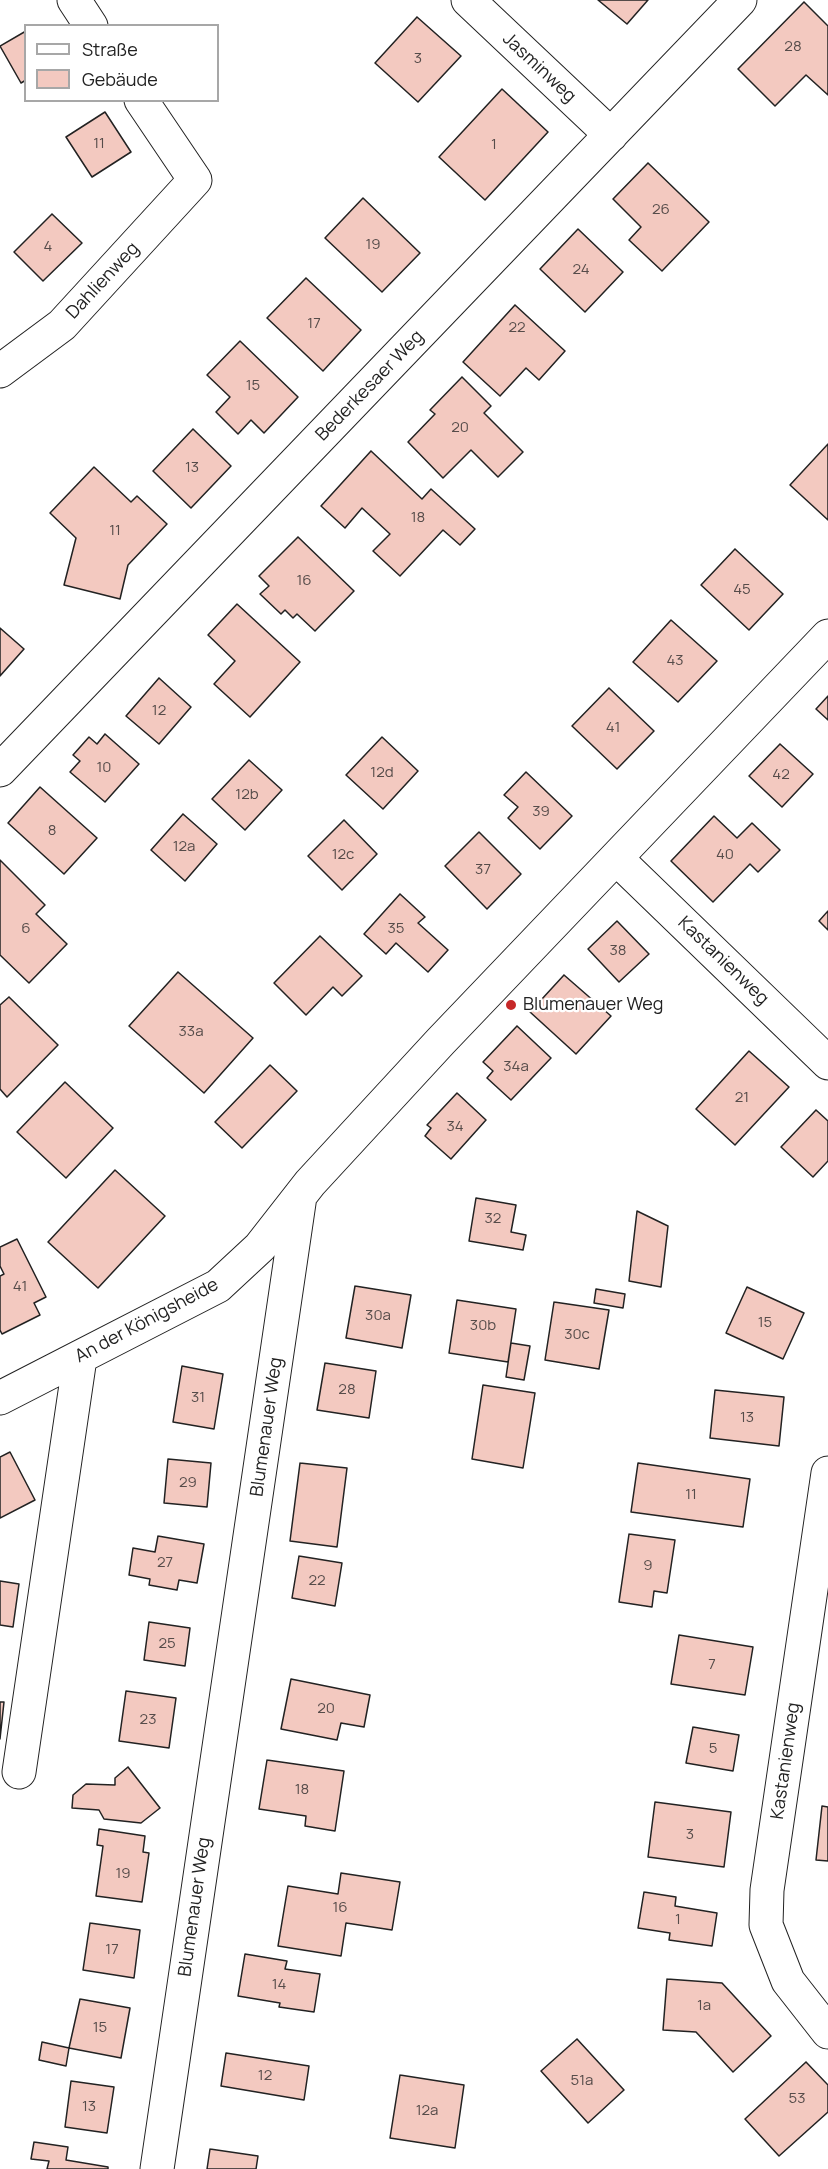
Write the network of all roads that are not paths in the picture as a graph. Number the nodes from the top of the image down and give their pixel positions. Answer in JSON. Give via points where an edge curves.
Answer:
{"nodes":[{"id":1,"x":74,"y":0,"type":"edge"},
{"id":2,"x":468,"y":0,"type":"edge"},
{"id":3,"x":740,"y":0,"type":"edge"},
{"id":4,"x":90,"y":24,"type":"edge"},
{"id":5,"x":142,"y":102,"type":"edge"},
{"id":6,"x":611,"y":135,"type":"junction"},
{"id":7,"x":0,"y":371,"type":"edge"},
{"id":8,"x":828,"y":636,"type":"edge"},
{"id":9,"x":0,"y":770,"type":"edge"},
{"id":10,"x":617,"y":859,"type":"junction"},
{"id":11,"x":828,"y":1063,"type":"edge"},
{"id":12,"x":301,"y":1194,"type":"junction"},
{"id":13,"x":80,"y":1358,"type":"junction"},
{"id":14,"x":0,"y":1398,"type":"edge"},
{"id":15,"x":828,"y":1473,"type":"edge"},
{"id":16,"x":20,"y":1772,"type":"dead end"},
{"id":17,"x":828,"y":2032,"type":"edge"},
{"id":18,"x":157,"y":2169,"type":"edge"}],
"edges":[{"from":1,"to":4,"type":"street"},
{"from":2,"to":6,"type":"street","name":"Jasminweg"},
{"from":3,"to":6,"type":"street","name":"Bederkesaer Weg"},
{"from":5,"to":7,"type":"street","name":"Dahlienweg","via":[[195,180],[62,326]]},
{"from":6,"to":9,"type":"street","name":"Bederkesaer Weg"},
{"from":8,"to":10,"type":"street"},
{"from":10,"to":11,"type":"street","name":"Kastanienweg"},
{"from":10,"to":12,"type":"street","via":[[441,1041]]},
{"from":12,"to":13,"type":"street","name":"An der Königsheide","via":[[260,1247],[218,1286]]},
{"from":12,"to":18,"type":"street","name":"Blumenauer Weg"},
{"from":13,"to":14,"type":"street","name":"An der Königsheide"},
{"from":13,"to":16,"type":"street"},
{"from":15,"to":17,"type":"street","name":"Kastanienweg","via":[[766,1890],[766,1925],[788,1981]]}]}
